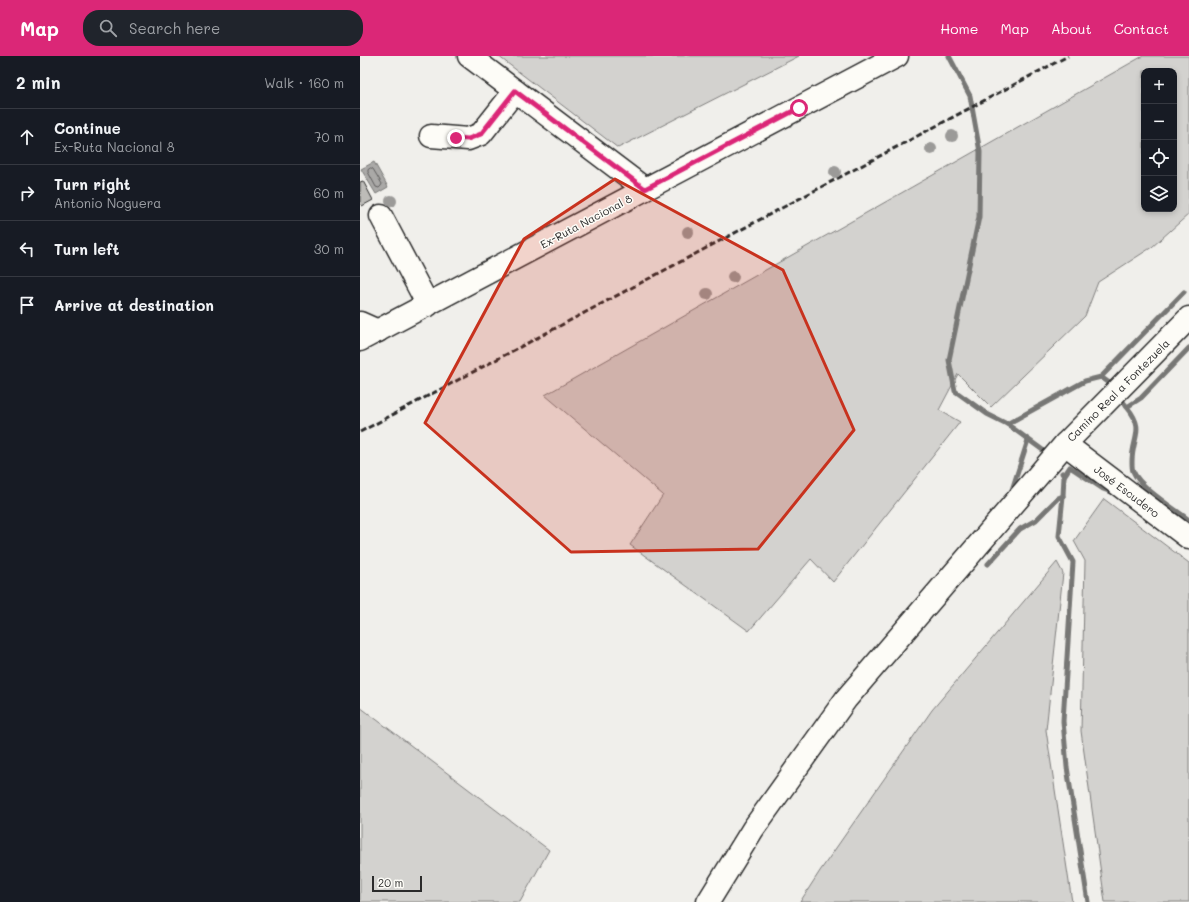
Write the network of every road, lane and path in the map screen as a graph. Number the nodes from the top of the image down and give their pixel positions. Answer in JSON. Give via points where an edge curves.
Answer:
{"nodes":[{"id":1,"x":469,"y":56,"type":"edge"},
{"id":2,"x":897,"y":56,"type":"edge"},
{"id":3,"x":515,"y":91,"type":"junction"},
{"id":4,"x":431,"y":136,"type":"dead end"},
{"id":5,"x":645,"y":189,"type":"junction"},
{"id":6,"x":381,"y":216,"type":"dead end"},
{"id":7,"x":428,"y":305,"type":"junction"},
{"id":8,"x":1189,"y":318,"type":"edge"},
{"id":9,"x":366,"y":331,"type":"edge"},
{"id":10,"x":1065,"y":444,"type":"junction"},
{"id":11,"x":1189,"y":538,"type":"edge"},
{"id":12,"x":708,"y":902,"type":"edge"}],
"edges":[{"from":1,"to":3,"type":"street"},
{"from":2,"to":5,"type":"street","name":"Ex-Ruta Nacional 8"},
{"from":3,"to":4,"type":"street","via":[[481,134],[468,139]]},
{"from":3,"to":5,"type":"street"},
{"from":5,"to":7,"type":"street","name":"Ex-Ruta Nacional 8"},
{"from":6,"to":7,"type":"street"},
{"from":7,"to":9,"type":"street","name":"Ex-Ruta Nacional 8"},
{"from":8,"to":10,"type":"street","name":"Camino Real a Fontezuela"},
{"from":10,"to":11,"type":"street","name":"José Escudero"},
{"from":10,"to":12,"type":"street","name":"Camino Real a Fontezuela","via":[[846,699],[753,829]]}]}
